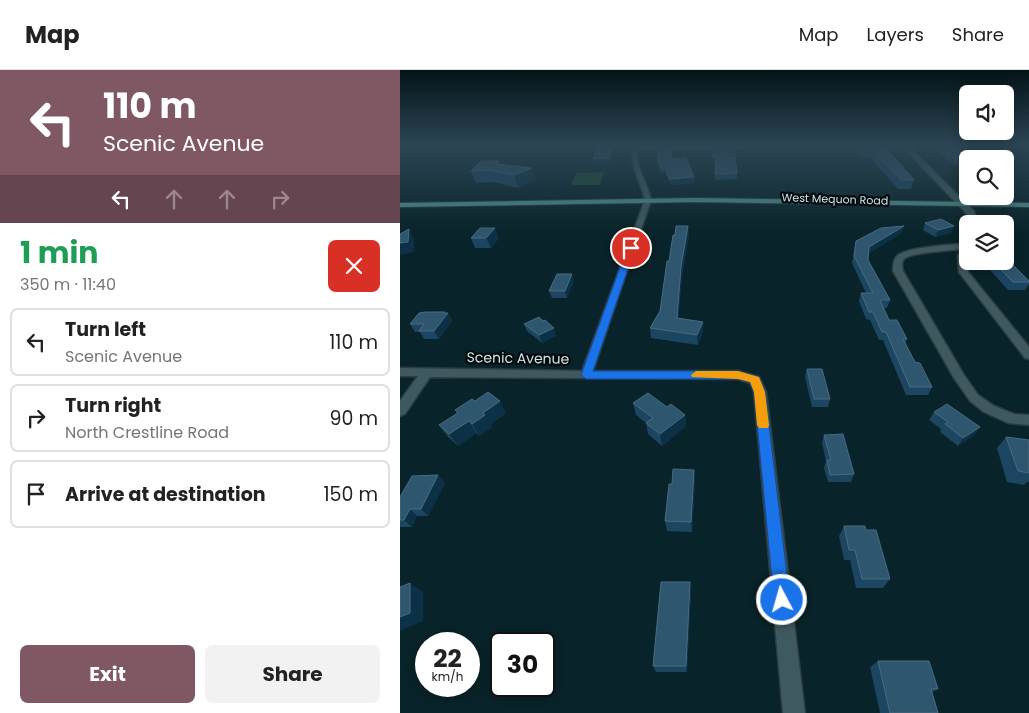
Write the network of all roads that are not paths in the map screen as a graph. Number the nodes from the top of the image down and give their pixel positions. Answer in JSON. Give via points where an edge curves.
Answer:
{"nodes":[{"id":1,"x":639,"y":175,"type":"edge"},
{"id":2,"x":934,"y":175,"type":"edge"},
{"id":3,"x":959,"y":200,"type":"edge"},
{"id":4,"x":646,"y":204,"type":"junction"},
{"id":5,"x":400,"y":205,"type":"edge"},
{"id":6,"x":959,"y":205,"type":"edge"},
{"id":7,"x":964,"y":205,"type":"edge"},
{"id":8,"x":1014,"y":205,"type":"edge"},
{"id":9,"x":1029,"y":205,"type":"edge"},
{"id":10,"x":400,"y":212,"type":"edge"},
{"id":11,"x":1029,"y":212,"type":"edge"},
{"id":12,"x":971,"y":213,"type":"junction"},
{"id":13,"x":959,"y":246,"type":"edge"},
{"id":14,"x":964,"y":270,"type":"edge"},
{"id":15,"x":1029,"y":355,"type":"edge"},
{"id":16,"x":428,"y":371,"type":"junction"},
{"id":17,"x":400,"y":372,"type":"edge"},
{"id":18,"x":586,"y":375,"type":"junction"},
{"id":19,"x":400,"y":411,"type":"edge"},
{"id":20,"x":1029,"y":420,"type":"edge"},
{"id":21,"x":794,"y":713,"type":"edge"}],
"edges":[{"from":1,"to":4,"type":"street","via":[[644,184]]},
{"from":2,"to":3,"type":"street"},
{"from":4,"to":5,"type":"main road","name":"West Mequon Road"},
{"from":4,"to":6,"type":"main road","name":"West Mequon Road","via":[[748,200]]},
{"from":4,"to":10,"type":"main road","name":"West Mequon Road"},
{"from":4,"to":12,"type":"main road","name":"West Mequon Road"},
{"from":4,"to":18,"type":"street"},
{"from":7,"to":12,"type":"street"},
{"from":8,"to":9,"type":"main road","name":"West Mequon Road"},
{"from":11,"to":12,"type":"main road","name":"West Mequon Road"},
{"from":13,"to":20,"type":"street","via":[[909,253],[900,258],[898,271],[974,398],[1012,418]]},
{"from":14,"to":15,"type":"street"},
{"from":16,"to":17,"type":"street","name":"Scenic Avenue"},
{"from":16,"to":18,"type":"street","name":"Scenic Avenue"},
{"from":16,"to":19,"type":"street"},
{"from":18,"to":21,"type":"street","name":"Scenic Avenue","via":[[738,375],[755,380],[760,392]]}]}
